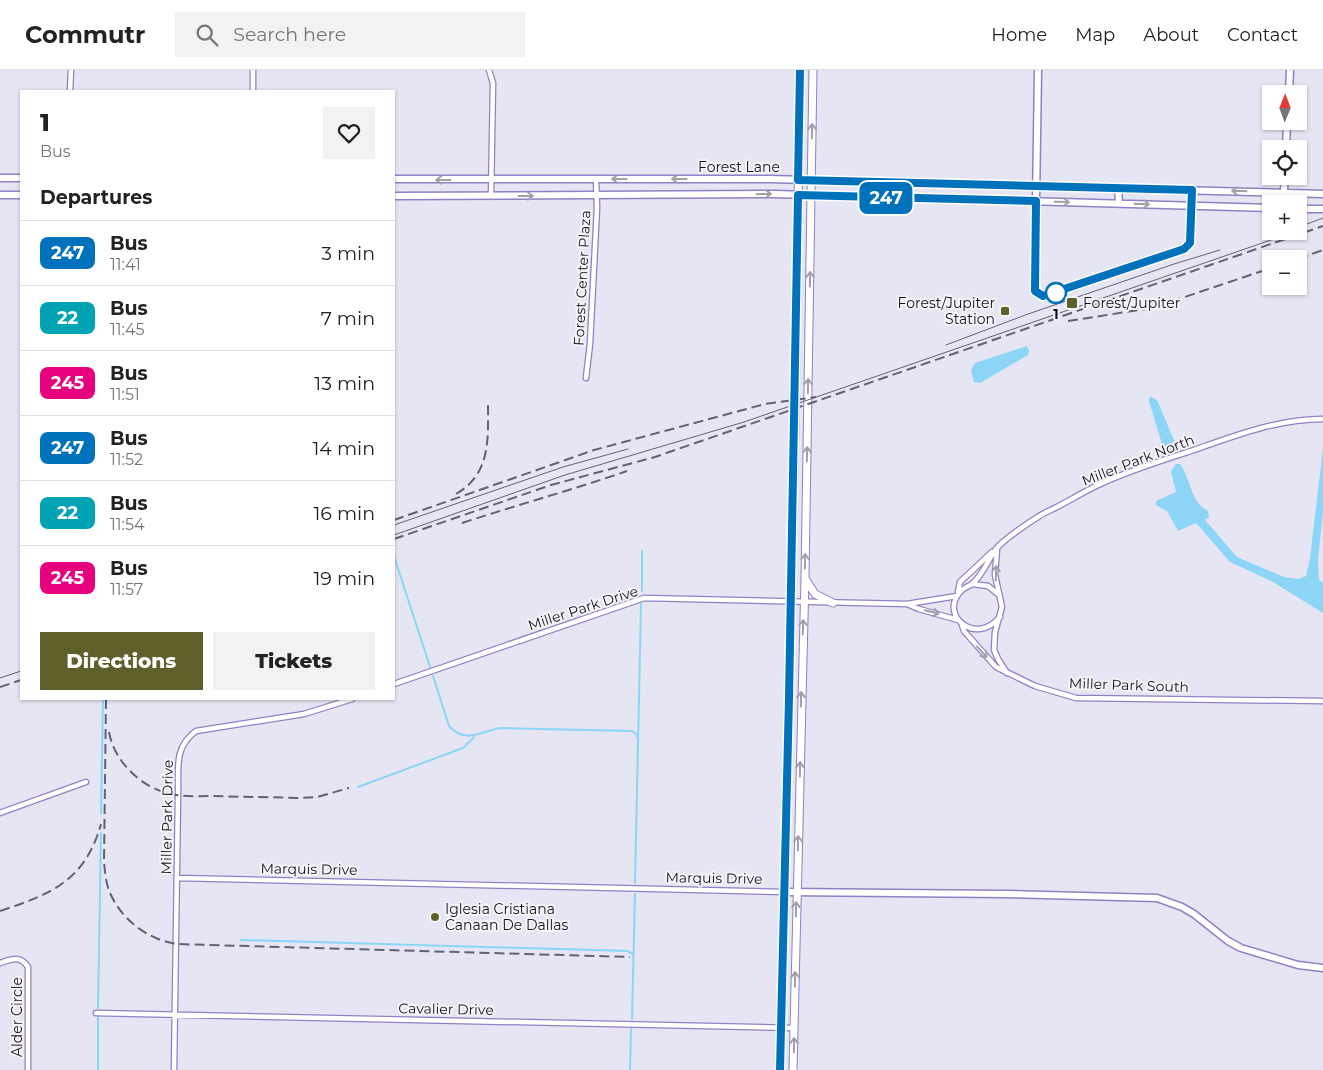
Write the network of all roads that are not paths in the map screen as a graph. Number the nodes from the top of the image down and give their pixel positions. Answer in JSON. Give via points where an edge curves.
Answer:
{"nodes":[{"id":1,"x":71,"y":70,"type":"edge"},
{"id":2,"x":253,"y":70,"type":"edge"},
{"id":3,"x":489,"y":70,"type":"edge"},
{"id":4,"x":800,"y":70,"type":"edge"},
{"id":5,"x":813,"y":70,"type":"edge"},
{"id":6,"x":1038,"y":70,"type":"edge"},
{"id":7,"x":1290,"y":70,"type":"edge"},
{"id":8,"x":1289,"y":85,"type":"edge"},
{"id":9,"x":70,"y":90,"type":"edge"},
{"id":10,"x":253,"y":90,"type":"edge"},
{"id":11,"x":0,"y":178,"type":"edge"},
{"id":12,"x":20,"y":178,"type":"edge"},
{"id":13,"x":596,"y":179,"type":"junction"},
{"id":14,"x":395,"y":180,"type":"edge"},
{"id":15,"x":492,"y":180,"type":"junction"},
{"id":16,"x":798,"y":180,"type":"junction"},
{"id":17,"x":811,"y":180,"type":"junction"},
{"id":18,"x":1284,"y":185,"type":"edge"},
{"id":19,"x":1037,"y":186,"type":"junction"},
{"id":20,"x":1118,"y":188,"type":"junction"},
{"id":21,"x":1192,"y":190,"type":"junction"},
{"id":22,"x":1284,"y":193,"type":"junction"},
{"id":23,"x":1323,"y":194,"type":"edge"},
{"id":24,"x":0,"y":195,"type":"edge"},
{"id":25,"x":798,"y":195,"type":"junction"},
{"id":26,"x":811,"y":195,"type":"junction"},
{"id":27,"x":20,"y":196,"type":"edge"},
{"id":28,"x":395,"y":196,"type":"edge"},
{"id":29,"x":491,"y":196,"type":"junction"},
{"id":30,"x":598,"y":196,"type":"junction"},
{"id":31,"x":1036,"y":201,"type":"junction"},
{"id":32,"x":1119,"y":203,"type":"junction"},
{"id":33,"x":1191,"y":206,"type":"junction"},
{"id":34,"x":1262,"y":208,"type":"edge"},
{"id":35,"x":1307,"y":209,"type":"edge"},
{"id":36,"x":1323,"y":209,"type":"edge"},
{"id":37,"x":797,"y":316,"type":"junction"},
{"id":38,"x":809,"y":316,"type":"junction"},
{"id":39,"x":586,"y":378,"type":"dead end"},
{"id":40,"x":1323,"y":419,"type":"edge"},
{"id":41,"x":794,"y":486,"type":"junction"},
{"id":42,"x":806,"y":486,"type":"junction"},
{"id":43,"x":997,"y":548,"type":"junction"},
{"id":44,"x":805,"y":578,"type":"junction"},
{"id":45,"x":972,"y":584,"type":"junction"},
{"id":46,"x":957,"y":596,"type":"junction"},
{"id":47,"x":1000,"y":598,"type":"junction"},
{"id":48,"x":791,"y":602,"type":"junction"},
{"id":49,"x":804,"y":602,"type":"junction"},
{"id":50,"x":833,"y":603,"type":"junction"},
{"id":51,"x":908,"y":604,"type":"junction"},
{"id":52,"x":1000,"y":617,"type":"junction"},
{"id":53,"x":959,"y":622,"type":"junction"},
{"id":54,"x":1008,"y":674,"type":"junction"},
{"id":55,"x":395,"y":684,"type":"edge"},
{"id":56,"x":349,"y":700,"type":"edge"},
{"id":57,"x":1323,"y":701,"type":"edge"},
{"id":58,"x":788,"y":746,"type":"junction"},
{"id":59,"x":800,"y":746,"type":"junction"},
{"id":60,"x":86,"y":782,"type":"dead end"},
{"id":61,"x":0,"y":813,"type":"edge"},
{"id":62,"x":177,"y":878,"type":"junction"},
{"id":63,"x":785,"y":892,"type":"junction"},
{"id":64,"x":797,"y":892,"type":"junction"},
{"id":65,"x":0,"y":963,"type":"edge"},
{"id":66,"x":1323,"y":968,"type":"edge"},
{"id":67,"x":96,"y":1013,"type":"dead end"},
{"id":68,"x":175,"y":1014,"type":"junction"},
{"id":69,"x":781,"y":1028,"type":"junction"},
{"id":70,"x":794,"y":1028,"type":"junction"},
{"id":71,"x":28,"y":1070,"type":"edge"},
{"id":72,"x":174,"y":1070,"type":"edge"},
{"id":73,"x":780,"y":1070,"type":"edge"},
{"id":74,"x":793,"y":1070,"type":"edge"}],
"edges":[{"from":1,"to":9,"type":"street"},
{"from":2,"to":10,"type":"street"},
{"from":3,"to":15,"type":"street","via":[[493,83]]},
{"from":4,"to":16,"type":"main road"},
{"from":17,"to":5,"type":"main road","one_way":true},
{"from":6,"to":19,"type":"main road"},
{"from":7,"to":8,"type":"main road"},
{"from":11,"to":12,"type":"main road"},
{"from":13,"to":15,"type":"main road","name":"Forest Lane"},
{"from":16,"to":13,"type":"main road","name":"Forest Lane","one_way":true},
{"from":13,"to":30,"type":"street","name":"Forest Center Plaza"},
{"from":15,"to":14,"type":"main road","name":"Forest Lane","one_way":true},
{"from":15,"to":29,"type":"street"},
{"from":16,"to":17,"type":"main road","name":"Forest Lane"},
{"from":16,"to":25,"type":"main road"},
{"from":17,"to":19,"type":"main road","name":"Forest Lane"},
{"from":17,"to":26,"type":"main road"},
{"from":18,"to":22,"type":"main road"},
{"from":19,"to":20,"type":"main road","name":"Forest Lane"},
{"from":19,"to":31,"type":"main road"},
{"from":20,"to":21,"type":"main road","name":"Forest Lane"},
{"from":20,"to":32,"type":"main road"},
{"from":22,"to":21,"type":"main road","name":"Forest Lane","one_way":true},
{"from":21,"to":33,"type":"main road"},
{"from":22,"to":23,"type":"main road","name":"Forest Lane"},
{"from":24,"to":27,"type":"main road"},
{"from":25,"to":26,"type":"main road","name":"Forest Lane"},
{"from":30,"to":25,"type":"main road","name":"Forest Lane","one_way":true},
{"from":25,"to":37,"type":"main road"},
{"from":26,"to":31,"type":"main road","name":"Forest Lane"},
{"from":38,"to":26,"type":"main road","one_way":true},
{"from":28,"to":29,"type":"main road","name":"Forest Lane"},
{"from":29,"to":30,"type":"main road","name":"Forest Lane","one_way":true},
{"from":30,"to":39,"type":"street","name":"Forest Center Plaza"},
{"from":31,"to":32,"type":"main road","name":"Forest Lane","one_way":true},
{"from":32,"to":33,"type":"main road","name":"Forest Lane","one_way":true},
{"from":33,"to":34,"type":"main road","name":"Forest Lane"},
{"from":35,"to":36,"type":"main road"},
{"from":37,"to":38,"type":"main road"},
{"from":37,"to":41,"type":"main road"},
{"from":42,"to":38,"type":"main road","one_way":true},
{"from":40,"to":43,"type":"street","name":"Miller Park North","via":[[1274,424],[1100,484],[1039,516]]},
{"from":41,"to":42,"type":"main road"},
{"from":41,"to":48,"type":"main road"},
{"from":44,"to":42,"type":"main road","one_way":true},
{"from":43,"to":45,"type":"street","name":"Miller Park North"},
{"from":43,"to":46,"type":"street","via":[[960,582]]},
{"from":47,"to":43,"type":"street","one_way":true,"via":[[995,575]]},
{"from":44,"to":49,"type":"main road"},
{"from":44,"to":50,"type":"main road","via":[[815,594]]},
{"from":45,"to":46,"type":"street","name":"Miller Park North"},
{"from":45,"to":47,"type":"street","via":[[988,586]]},
{"from":46,"to":51,"type":"street","name":"Miller Park North"},
{"from":46,"to":53,"type":"street","via":[[954,606]]},
{"from":47,"to":52,"type":"street"},
{"from":48,"to":49,"type":"street","name":"Miller Park Drive"},
{"from":48,"to":55,"type":"street","name":"Miller Park Drive","via":[[644,598]]},
{"from":48,"to":58,"type":"main road"},
{"from":49,"to":50,"type":"street","name":"Miller Park Drive"},
{"from":59,"to":49,"type":"main road","one_way":true},
{"from":50,"to":51,"type":"street","name":"Miller Park Drive"},
{"from":51,"to":53,"type":"street","one_way":true},
{"from":52,"to":53,"type":"street","via":[[982,629],[970,628]]},
{"from":52,"to":54,"type":"street","via":[[994,650]]},
{"from":53,"to":54,"type":"street","name":"Miller Park South","one_way":true,"via":[[996,667]]},
{"from":54,"to":57,"type":"street","name":"Miller Park South","via":[[1076,698]]},
{"from":56,"to":62,"type":"street","name":"Miller Park Drive","via":[[304,714],[196,731],[188,737],[179,757]]},
{"from":58,"to":59,"type":"main road"},
{"from":58,"to":63,"type":"main road"},
{"from":64,"to":59,"type":"main road","one_way":true},
{"from":60,"to":61,"type":"street"},
{"from":62,"to":63,"type":"street","name":"Marquis Drive"},
{"from":62,"to":68,"type":"street","name":"Miller Park Drive"},
{"from":63,"to":64,"type":"main road","name":"Marquis Drive"},
{"from":63,"to":69,"type":"main road"},
{"from":64,"to":66,"type":"main road","name":"Marquis Drive","via":[[1157,898],[1182,906],[1240,948],[1298,965]]},
{"from":70,"to":64,"type":"main road","one_way":true},
{"from":65,"to":71,"type":"street","name":"Alder Circle","via":[[19,959],[28,967]]},
{"from":67,"to":68,"type":"street","name":"Cavalier Drive"},
{"from":68,"to":69,"type":"street","name":"Cavalier Drive"},
{"from":68,"to":72,"type":"street","name":"Miller Park Drive"},
{"from":69,"to":70,"type":"street","name":"Cavalier Drive"},
{"from":69,"to":73,"type":"main road"},
{"from":74,"to":70,"type":"main road","one_way":true}]}
